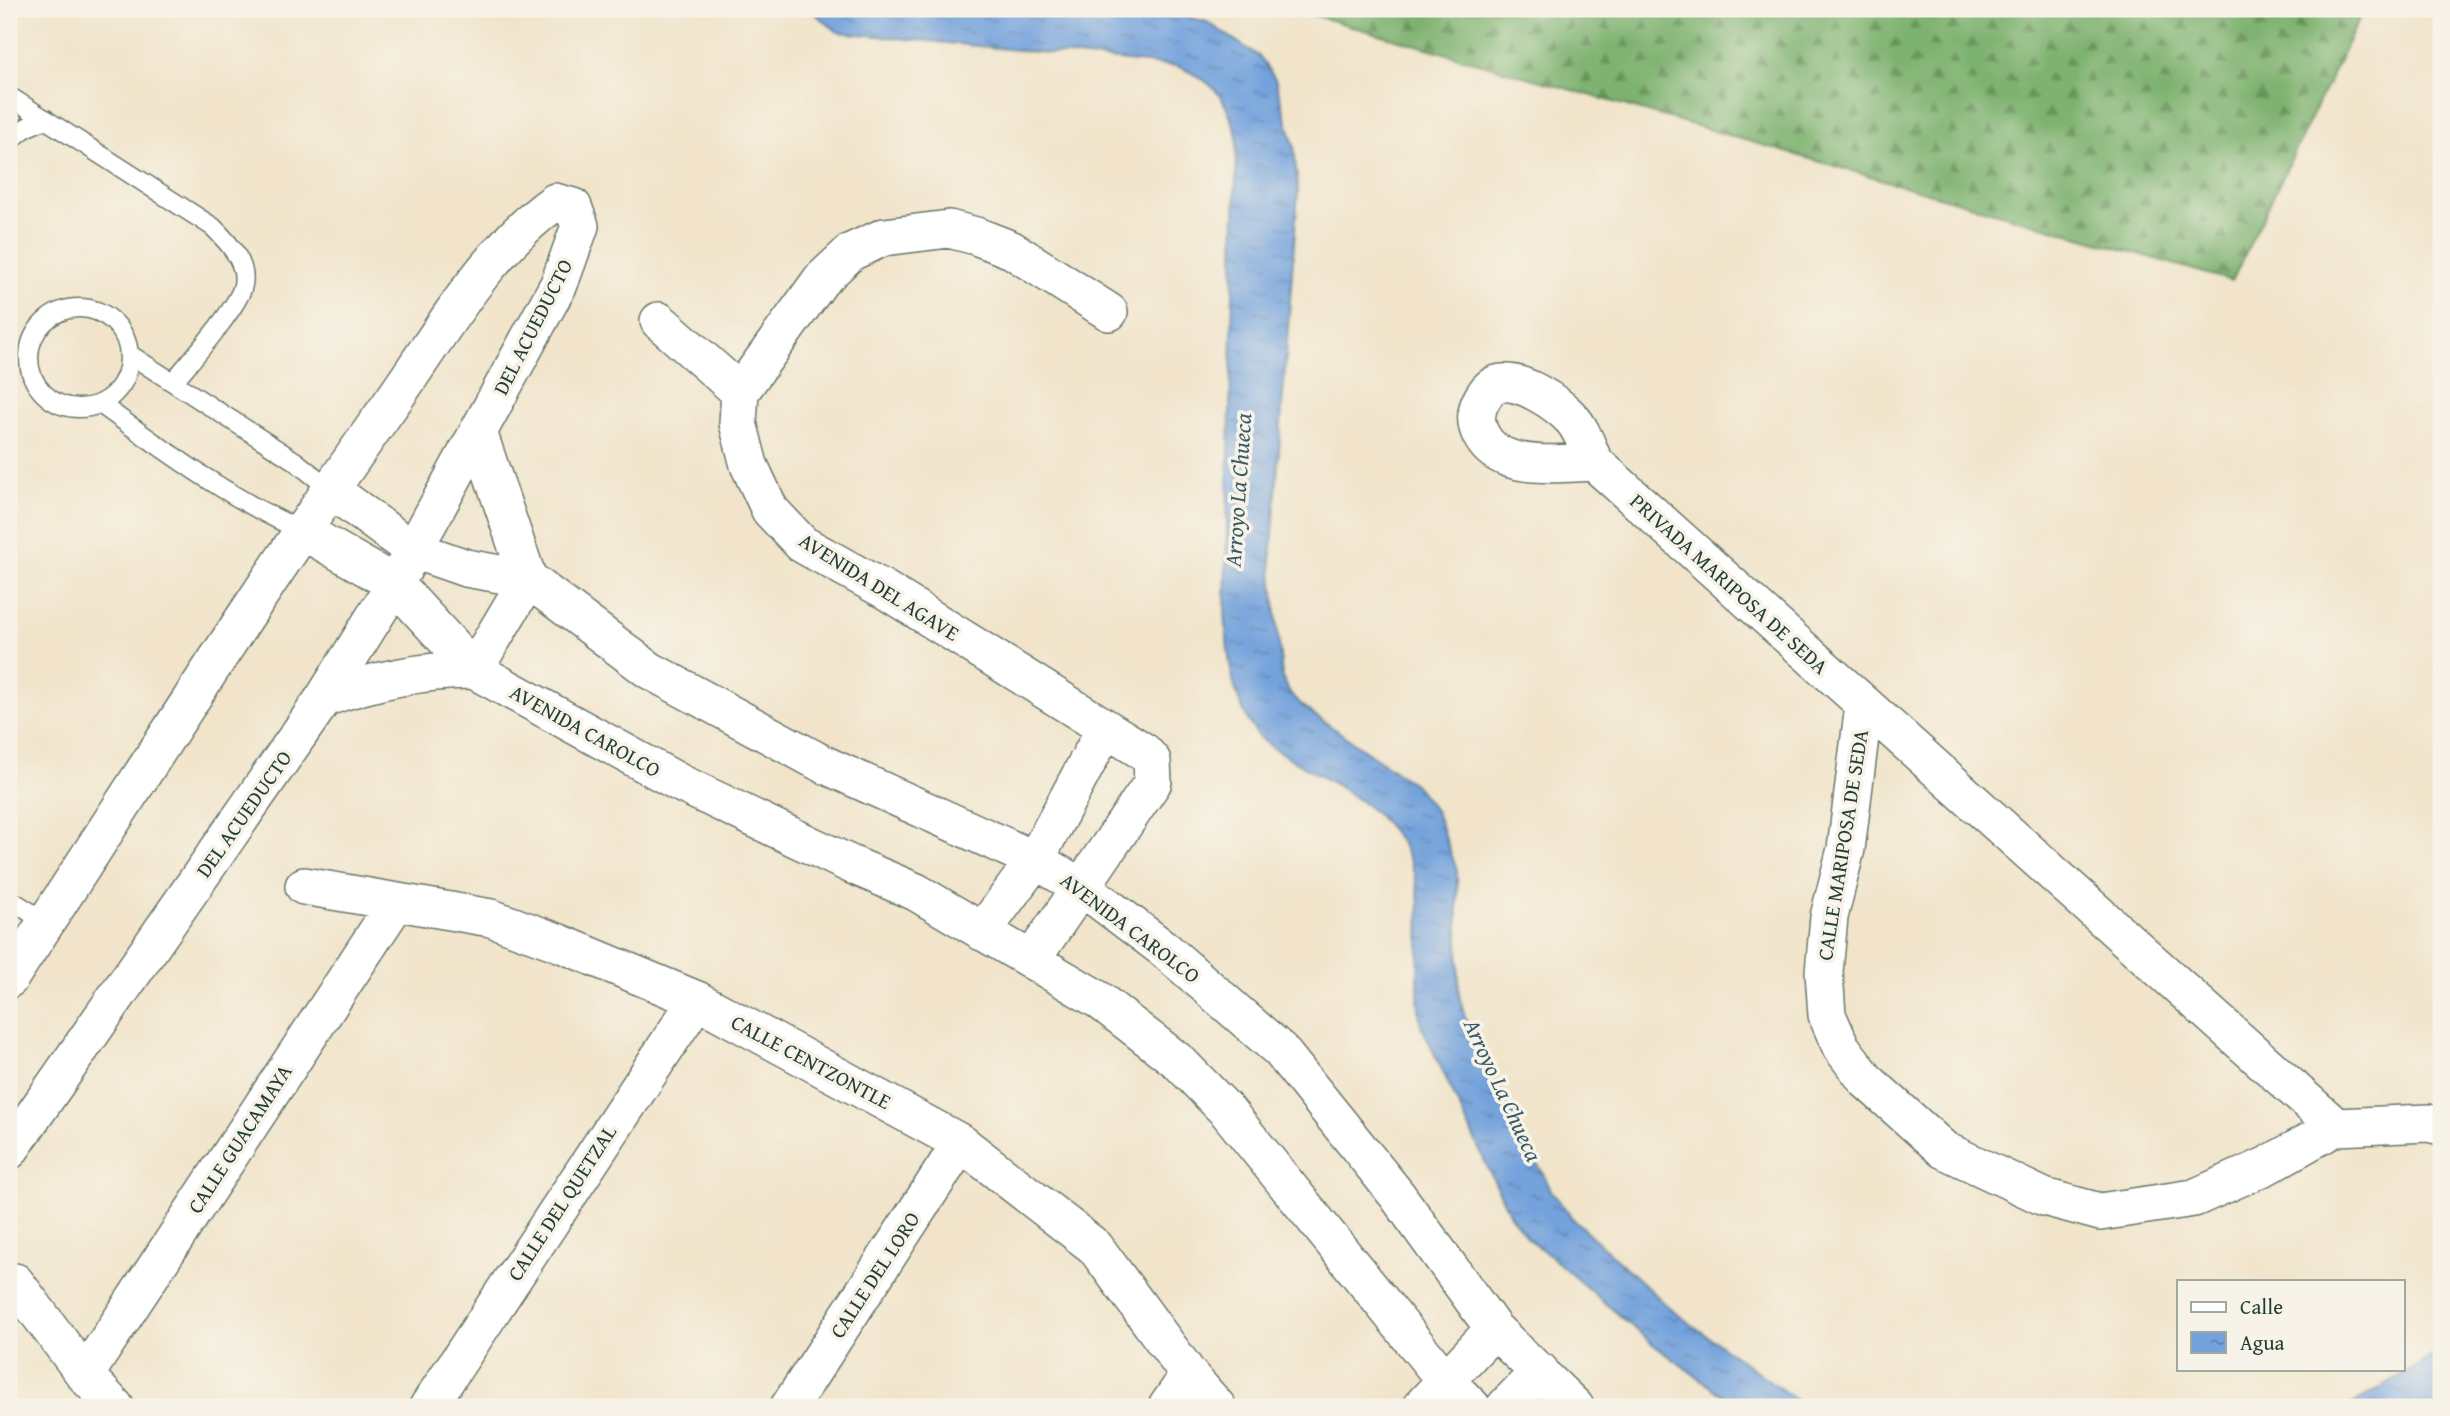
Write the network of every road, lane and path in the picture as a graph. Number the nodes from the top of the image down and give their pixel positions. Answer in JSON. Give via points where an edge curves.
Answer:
{"nodes":[{"id":1,"x":9,"y":96,"type":"edge"},
{"id":2,"x":46,"y":120,"type":"junction"},
{"id":3,"x":9,"y":141,"type":"edge"},
{"id":4,"x":1109,"y":312,"type":"dead end"},
{"id":5,"x":659,"y":321,"type":"dead end"},
{"id":6,"x":130,"y":354,"type":"junction"},
{"id":7,"x":174,"y":382,"type":"junction"},
{"id":8,"x":740,"y":392,"type":"junction"},
{"id":9,"x":100,"y":404,"type":"junction"},
{"id":10,"x":478,"y":432,"type":"junction"},
{"id":11,"x":1594,"y":463,"type":"dead end"},
{"id":12,"x":330,"y":489,"type":"junction"},
{"id":13,"x":303,"y":531,"type":"junction"},
{"id":14,"x":411,"y":549,"type":"junction"},
{"id":15,"x":528,"y":579,"type":"junction"},
{"id":16,"x":395,"y":584,"type":"junction"},
{"id":17,"x":474,"y":670,"type":"junction"},
{"id":18,"x":324,"y":698,"type":"junction"},
{"id":19,"x":1864,"y":705,"type":"junction"},
{"id":20,"x":1105,"y":729,"type":"junction"},
{"id":21,"x":1035,"y":860,"type":"junction"},
{"id":22,"x":304,"y":886,"type":"dead end"},
{"id":23,"x":1083,"y":888,"type":"junction"},
{"id":24,"x":9,"y":899,"type":"edge"},
{"id":25,"x":396,"y":903,"type":"junction"},
{"id":26,"x":46,"y":922,"type":"junction"},
{"id":27,"x":982,"y":932,"type":"junction"},
{"id":28,"x":1032,"y":959,"type":"junction"},
{"id":29,"x":9,"y":979,"type":"edge"},
{"id":30,"x":697,"y":1000,"type":"junction"},
{"id":31,"x":2437,"y":1122,"type":"edge"},
{"id":32,"x":2336,"y":1127,"type":"junction"},
{"id":33,"x":961,"y":1143,"type":"junction"},
{"id":34,"x":9,"y":1151,"type":"edge"},
{"id":35,"x":15,"y":1282,"type":"dead end"},
{"id":36,"x":1494,"y":1329,"type":"junction"},
{"id":37,"x":1540,"y":1371,"type":"junction"},
{"id":38,"x":1189,"y":1375,"type":"junction"},
{"id":39,"x":85,"y":1376,"type":"junction"},
{"id":40,"x":1444,"y":1379,"type":"junction"},
{"id":41,"x":115,"y":1407,"type":"edge"},
{"id":42,"x":428,"y":1407,"type":"edge"},
{"id":43,"x":789,"y":1407,"type":"edge"},
{"id":44,"x":1167,"y":1407,"type":"edge"},
{"id":45,"x":1217,"y":1407,"type":"edge"},
{"id":46,"x":1420,"y":1407,"type":"edge"},
{"id":47,"x":1472,"y":1407,"type":"edge"},
{"id":48,"x":1505,"y":1407,"type":"edge"},
{"id":49,"x":1575,"y":1407,"type":"edge"}],
"edges":[{"from":1,"to":2,"type":"lane"},
{"from":2,"to":3,"type":"lane"},
{"from":2,"to":7,"type":"lane","via":[[213,228],[234,248],[242,288]]},
{"from":4,"to":8,"type":"street","via":[[1012,250],[976,236],[949,229],[884,237],[851,252],[821,280]]},
{"from":5,"to":8,"type":"street"},
{"from":6,"to":7,"type":"lane"},
{"from":6,"to":9,"type":"lane","via":[[122,384]]},
{"from":6,"to":9,"type":"lane","via":[[121,330],[103,313],[78,306],[53,313],[35,332],[28,356],[34,381],[51,400],[75,409]]},
{"from":7,"to":12,"type":"lane"},
{"from":8,"to":20,"type":"street","name":"AVENIDA DEL AGAVE","via":[[738,423],[749,465],[770,510],[802,544],[885,590]]},
{"from":9,"to":13,"type":"lane","via":[[215,486],[259,513]]},
{"from":10,"to":12,"type":"street","name":"DEL ACUEDUCTO","via":[[576,244],[579,218],[573,207],[555,202],[525,224],[488,267]]},
{"from":10,"to":14,"type":"street","name":"DEL ACUEDUCTO"},
{"from":10,"to":15,"type":"street"},
{"from":11,"to":19,"type":"street","name":"PRIVADA MARIPOSA DE SEDA"},
{"from":12,"to":13,"type":"street","name":"DEL ACUEDUCTO"},
{"from":12,"to":14,"type":"street","name":"AVENIDA CAROLCO"},
{"from":13,"to":16,"type":"street","name":"AVENIDA CAROLCO"},
{"from":13,"to":26,"type":"street","name":"DEL ACUEDUCTO"},
{"from":14,"to":15,"type":"street","name":"AVENIDA CAROLCO","via":[[466,568]]},
{"from":14,"to":16,"type":"street","name":"DEL ACUEDUCTO"},
{"from":15,"to":17,"type":"street"},
{"from":15,"to":21,"type":"street","name":"AVENIDA CAROLCO","via":[[649,670],[823,764]]},
{"from":16,"to":17,"type":"street","name":"AVENIDA CAROLCO"},
{"from":16,"to":18,"type":"street","name":"DEL ACUEDUCTO"},
{"from":17,"to":18,"type":"street","name":"AVENIDA CAROLCO","via":[[374,680]]},
{"from":17,"to":27,"type":"street","name":"AVENIDA CAROLCO","via":[[681,782],[916,892]]},
{"from":18,"to":34,"type":"street","name":"DEL ACUEDUCTO"},
{"from":19,"to":32,"type":"street","name":"CALLE MARIPOSA DE SEDA"},
{"from":19,"to":32,"type":"street","name":"CALLE MARIPOSA DE SEDA","via":[[1846,849],[1829,917],[1824,972],[1827,1015],[1841,1047],[1867,1080],[1944,1150],[2044,1197],[2100,1212],[2193,1198],[2266,1166]]},
{"from":20,"to":21,"type":"street"},
{"from":20,"to":23,"type":"street","name":"AVENIDA DEL AGAVE","via":[[1144,752],[1152,761],[1153,782]]},
{"from":21,"to":23,"type":"street","name":"AVENIDA CAROLCO"},
{"from":21,"to":27,"type":"street"},
{"from":22,"to":25,"type":"street","name":"CALLE CENTZONTLE"},
{"from":23,"to":28,"type":"street"},
{"from":23,"to":36,"type":"street","name":"AVENIDA CAROLCO","via":[[1164,949],[1280,1050],[1397,1195]]},
{"from":24,"to":26,"type":"lane"},
{"from":25,"to":30,"type":"street","name":"CALLE CENTZONTLE","via":[[491,918]]},
{"from":25,"to":39,"type":"street","name":"CALLE GUACAMAYA"},
{"from":26,"to":29,"type":"street","name":"DEL ACUEDUCTO"},
{"from":27,"to":28,"type":"street","name":"AVENIDA CAROLCO"},
{"from":28,"to":40,"type":"street","name":"AVENIDA CAROLCO","via":[[1099,1000],[1179,1062],[1220,1103]]},
{"from":30,"to":33,"type":"street","name":"CALLE CENTZONTLE"},
{"from":30,"to":42,"type":"street","name":"CALLE DEL QUETZAL"},
{"from":31,"to":32,"type":"street","name":"CALLE MARIPOSA DE SEDA"},
{"from":33,"to":38,"type":"street","name":"CALLE CENTZONTLE","via":[[1095,1247]]},
{"from":33,"to":43,"type":"street","name":"CALLE DEL LORO"},
{"from":35,"to":39,"type":"street"},
{"from":36,"to":37,"type":"street","name":"AVENIDA CAROLCO"},
{"from":36,"to":40,"type":"street"},
{"from":37,"to":48,"type":"street"},
{"from":37,"to":49,"type":"street","name":"AVENIDA CAROLCO"},
{"from":38,"to":44,"type":"street"},
{"from":38,"to":45,"type":"street","name":"CALLE CENTZONTLE"},
{"from":39,"to":41,"type":"street"},
{"from":40,"to":46,"type":"street"},
{"from":40,"to":47,"type":"street","name":"AVENIDA CAROLCO"}]}
